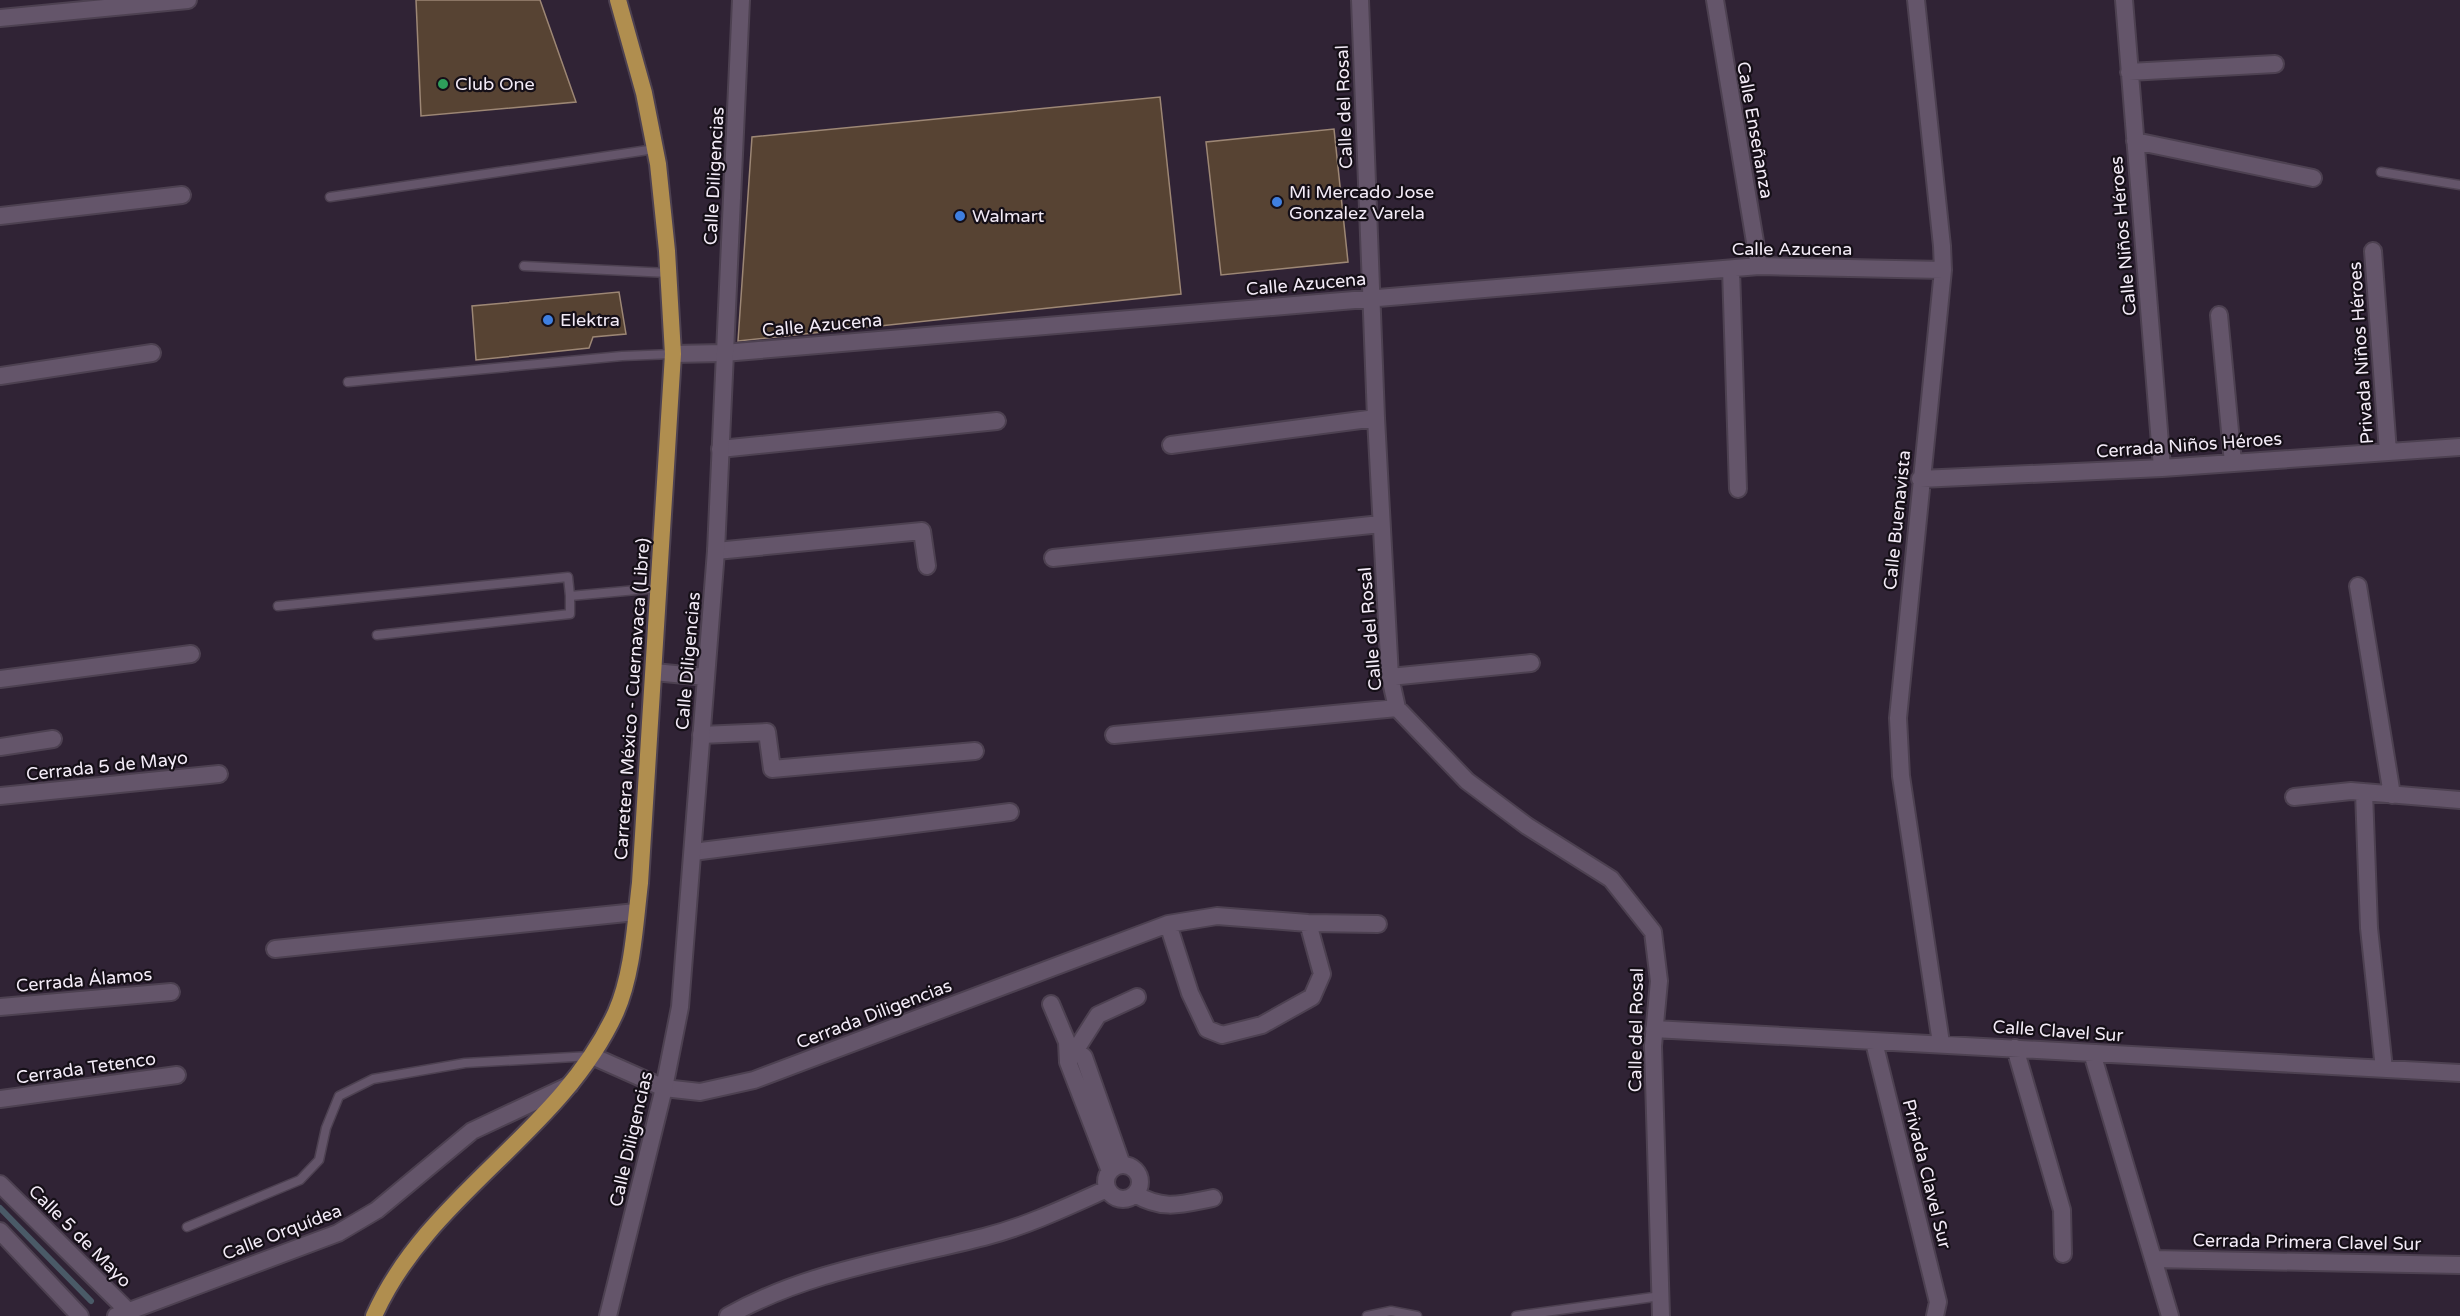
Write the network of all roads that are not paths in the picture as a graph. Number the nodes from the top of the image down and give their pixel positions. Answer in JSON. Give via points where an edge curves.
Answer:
{"nodes":[{"id":1,"x":188,"y":0,"type":"edge"},
{"id":2,"x":618,"y":0,"type":"edge"},
{"id":3,"x":741,"y":0,"type":"edge"},
{"id":4,"x":1360,"y":0,"type":"edge"},
{"id":5,"x":1715,"y":0,"type":"edge"},
{"id":6,"x":1916,"y":0,"type":"edge"},
{"id":7,"x":2124,"y":0,"type":"edge"},
{"id":8,"x":131,"y":3,"type":"edge"},
{"id":9,"x":0,"y":18,"type":"edge"},
{"id":10,"x":2275,"y":64,"type":"dead end"},
{"id":11,"x":2130,"y":72,"type":"junction"},
{"id":12,"x":2135,"y":141,"type":"junction"},
{"id":13,"x":655,"y":149,"type":"junction"},
{"id":14,"x":2381,"y":172,"type":"dead end"},
{"id":15,"x":2313,"y":178,"type":"dead end"},
{"id":16,"x":2460,"y":184,"type":"edge"},
{"id":17,"x":182,"y":195,"type":"dead end"},
{"id":18,"x":330,"y":197,"type":"dead end"},
{"id":19,"x":0,"y":216,"type":"edge"},
{"id":20,"x":2373,"y":251,"type":"dead end"},
{"id":21,"x":524,"y":266,"type":"dead end"},
{"id":22,"x":1759,"y":266,"type":"junction"},
{"id":23,"x":1731,"y":269,"type":"junction"},
{"id":24,"x":1943,"y":270,"type":"junction"},
{"id":25,"x":669,"y":273,"type":"junction"},
{"id":26,"x":1371,"y":298,"type":"junction"},
{"id":27,"x":2219,"y":315,"type":"dead end"},
{"id":28,"x":152,"y":353,"type":"dead end"},
{"id":29,"x":724,"y":353,"type":"junction"},
{"id":30,"x":673,"y":354,"type":"junction"},
{"id":31,"x":0,"y":376,"type":"edge"},
{"id":32,"x":348,"y":382,"type":"dead end"},
{"id":33,"x":1376,"y":418,"type":"junction"},
{"id":34,"x":997,"y":421,"type":"dead end"},
{"id":35,"x":1171,"y":446,"type":"dead end"},
{"id":36,"x":2460,"y":447,"type":"edge"},
{"id":37,"x":720,"y":449,"type":"junction"},
{"id":38,"x":2388,"y":452,"type":"junction"},
{"id":39,"x":2233,"y":463,"type":"junction"},
{"id":40,"x":2162,"y":468,"type":"junction"},
{"id":41,"x":1920,"y":479,"type":"junction"},
{"id":42,"x":1738,"y":489,"type":"dead end"},
{"id":43,"x":1382,"y":524,"type":"junction"},
{"id":44,"x":716,"y":551,"type":"junction"},
{"id":45,"x":1053,"y":558,"type":"dead end"},
{"id":46,"x":927,"y":566,"type":"dead end"},
{"id":47,"x":2358,"y":586,"type":"dead end"},
{"id":48,"x":660,"y":588,"type":"junction"},
{"id":49,"x":570,"y":596,"type":"junction"},
{"id":50,"x":278,"y":606,"type":"dead end"},
{"id":51,"x":377,"y":635,"type":"dead end"},
{"id":52,"x":191,"y":654,"type":"dead end"},
{"id":53,"x":1531,"y":663,"type":"dead end"},
{"id":54,"x":654,"y":672,"type":"junction"},
{"id":55,"x":706,"y":677,"type":"junction"},
{"id":56,"x":1390,"y":677,"type":"junction"},
{"id":57,"x":0,"y":679,"type":"edge"},
{"id":58,"x":1397,"y":708,"type":"junction"},
{"id":59,"x":701,"y":735,"type":"junction"},
{"id":60,"x":1113,"y":735,"type":"dead end"},
{"id":61,"x":53,"y":739,"type":"dead end"},
{"id":62,"x":0,"y":747,"type":"edge"},
{"id":63,"x":975,"y":751,"type":"dead end"},
{"id":64,"x":219,"y":774,"type":"dead end"},
{"id":65,"x":2364,"y":792,"type":"junction"},
{"id":66,"x":2392,"y":795,"type":"junction"},
{"id":67,"x":0,"y":796,"type":"edge"},
{"id":68,"x":2294,"y":797,"type":"dead end"},
{"id":69,"x":2460,"y":800,"type":"edge"},
{"id":70,"x":1010,"y":812,"type":"dead end"},
{"id":71,"x":693,"y":852,"type":"junction"},
{"id":72,"x":636,"y":912,"type":"junction"},
{"id":73,"x":1308,"y":923,"type":"junction"},
{"id":74,"x":1168,"y":924,"type":"junction"},
{"id":75,"x":1378,"y":924,"type":"dead end"},
{"id":76,"x":275,"y":949,"type":"dead end"},
{"id":77,"x":171,"y":992,"type":"dead end"},
{"id":78,"x":1137,"y":997,"type":"dead end"},
{"id":79,"x":1051,"y":1004,"type":"dead end"},
{"id":80,"x":0,"y":1007,"type":"edge"},
{"id":81,"x":1654,"y":1029,"type":"junction"},
{"id":82,"x":1874,"y":1042,"type":"junction"},
{"id":83,"x":1941,"y":1043,"type":"junction"},
{"id":84,"x":2015,"y":1048,"type":"junction"},
{"id":85,"x":1070,"y":1051,"type":"junction"},
{"id":86,"x":2092,"y":1053,"type":"junction"},
{"id":87,"x":592,"y":1056,"type":"junction"},
{"id":88,"x":2384,"y":1069,"type":"junction"},
{"id":89,"x":2460,"y":1073,"type":"edge"},
{"id":90,"x":177,"y":1076,"type":"dead end"},
{"id":91,"x":571,"y":1084,"type":"junction"},
{"id":92,"x":664,"y":1088,"type":"junction"},
{"id":93,"x":0,"y":1099,"type":"edge"},
{"id":94,"x":1116,"y":1168,"type":"junction"},
{"id":95,"x":0,"y":1184,"type":"edge"},
{"id":96,"x":1107,"y":1189,"type":"junction"},
{"id":97,"x":1135,"y":1194,"type":"junction"},
{"id":98,"x":1213,"y":1198,"type":"dead end"},
{"id":99,"x":187,"y":1227,"type":"dead end"},
{"id":100,"x":0,"y":1231,"type":"edge"},
{"id":101,"x":2063,"y":1254,"type":"dead end"},
{"id":102,"x":2153,"y":1259,"type":"junction"},
{"id":103,"x":2460,"y":1265,"type":"edge"},
{"id":104,"x":1661,"y":1296,"type":"junction"},
{"id":105,"x":124,"y":1314,"type":"edge"},
{"id":106,"x":80,"y":1316,"type":"edge"},
{"id":107,"x":374,"y":1316,"type":"edge"},
{"id":108,"x":608,"y":1316,"type":"edge"},
{"id":109,"x":728,"y":1316,"type":"edge"},
{"id":110,"x":1367,"y":1316,"type":"edge"},
{"id":111,"x":1417,"y":1316,"type":"edge"},
{"id":112,"x":1516,"y":1316,"type":"edge"},
{"id":113,"x":1661,"y":1316,"type":"edge"},
{"id":114,"x":1935,"y":1316,"type":"edge"},
{"id":115,"x":2170,"y":1316,"type":"edge"}],
"edges":[{"from":1,"to":8,"type":"street"},
{"from":2,"to":13,"type":"main road","name":"Carretera México - Cuernavaca (Libre)"},
{"from":3,"to":29,"type":"street","name":"Calle Diligencias"},
{"from":4,"to":26,"type":"street","name":"Calle del Rosal"},
{"from":5,"to":22,"type":"street","name":"Calle Enseñanza"},
{"from":6,"to":24,"type":"street","name":"Calle Buenavista"},
{"from":7,"to":11,"type":"street","name":"Calle Niños Héroes"},
{"from":8,"to":9,"type":"street"},
{"from":10,"to":11,"type":"street"},
{"from":11,"to":12,"type":"street","name":"Calle Niños Héroes"},
{"from":12,"to":15,"type":"street"},
{"from":12,"to":40,"type":"street","name":"Calle Niños Héroes"},
{"from":13,"to":18,"type":"lane"},
{"from":13,"to":25,"type":"main road","name":"Carretera México - Cuernavaca (Libre)"},
{"from":14,"to":16,"type":"lane"},
{"from":17,"to":19,"type":"street"},
{"from":20,"to":38,"type":"street","name":"Privada Niños Héroes"},
{"from":21,"to":25,"type":"lane"},
{"from":22,"to":23,"type":"street","name":"Calle Azucena"},
{"from":22,"to":24,"type":"street","name":"Calle Azucena"},
{"from":23,"to":26,"type":"street","name":"Calle Azucena"},
{"from":23,"to":42,"type":"street"},
{"from":24,"to":41,"type":"street","name":"Calle Buenavista"},
{"from":25,"to":30,"type":"main road","name":"Carretera México - Cuernavaca (Libre)"},
{"from":26,"to":29,"type":"street","name":"Calle Azucena"},
{"from":26,"to":33,"type":"street","name":"Calle del Rosal"},
{"from":27,"to":39,"type":"street"},
{"from":28,"to":31,"type":"street"},
{"from":29,"to":30,"type":"street","name":"Calle Azucena"},
{"from":29,"to":37,"type":"street","name":"Calle Diligencias"},
{"from":30,"to":32,"type":"lane"},
{"from":30,"to":48,"type":"main road","name":"Carretera México - Cuernavaca (Libre)"},
{"from":33,"to":35,"type":"street"},
{"from":33,"to":43,"type":"street","name":"Calle del Rosal"},
{"from":34,"to":37,"type":"street"},
{"from":36,"to":38,"type":"street","name":"Cerrada Niños Héroes"},
{"from":37,"to":44,"type":"street","name":"Calle Diligencias"},
{"from":38,"to":39,"type":"street","name":"Cerrada Niños Héroes"},
{"from":39,"to":40,"type":"street","name":"Cerrada Niños Héroes"},
{"from":40,"to":41,"type":"street","name":"Cerrada Niños Héroes"},
{"from":41,"to":83,"type":"street","name":"Calle Buenavista","via":[[1898,718],[1902,776]]},
{"from":43,"to":45,"type":"street"},
{"from":43,"to":56,"type":"street","name":"Calle del Rosal"},
{"from":44,"to":46,"type":"street","via":[[922,531]]},
{"from":44,"to":55,"type":"street","name":"Calle Diligencias"},
{"from":47,"to":66,"type":"street"},
{"from":48,"to":49,"type":"lane"},
{"from":48,"to":54,"type":"main road","name":"Carretera México - Cuernavaca (Libre)"},
{"from":49,"to":50,"type":"lane","via":[[568,577]]},
{"from":49,"to":51,"type":"lane","via":[[570,614]]},
{"from":52,"to":57,"type":"street"},
{"from":53,"to":56,"type":"street"},
{"from":54,"to":55,"type":"street"},
{"from":54,"to":72,"type":"main road","name":"Carretera México - Cuernavaca (Libre)"},
{"from":55,"to":59,"type":"street","name":"Calle Diligencias"},
{"from":56,"to":58,"type":"street","name":"Calle del Rosal"},
{"from":58,"to":60,"type":"street"},
{"from":58,"to":81,"type":"street","name":"Calle del Rosal","via":[[1467,781],[1527,826],[1611,879],[1637,910],[1653,932],[1659,981]]},
{"from":59,"to":63,"type":"street","via":[[767,732],[772,769]]},
{"from":59,"to":71,"type":"street","name":"Calle Diligencias"},
{"from":61,"to":62,"type":"street"},
{"from":64,"to":67,"type":"street","name":"Cerrada 5 de Mayo"},
{"from":65,"to":66,"type":"street"},
{"from":65,"to":68,"type":"street"},
{"from":65,"to":88,"type":"street","via":[[2369,928]]},
{"from":66,"to":69,"type":"street"},
{"from":70,"to":71,"type":"street"},
{"from":71,"to":92,"type":"street","name":"Calle Diligencias","via":[[680,1007]]},
{"from":72,"to":76,"type":"street"},
{"from":72,"to":87,"type":"main road","name":"Carretera México - Cuernavaca (Libre)","via":[[617,1011]]},
{"from":73,"to":74,"type":"street","name":"Cerrada Diligencias","via":[[1217,916]]},
{"from":73,"to":74,"type":"street","via":[[1322,974],[1312,997],[1262,1025],[1222,1035],[1207,1029],[1190,993]]},
{"from":73,"to":75,"type":"street","name":"Cerrada Diligencias"},
{"from":74,"to":92,"type":"street","name":"Cerrada Diligencias","via":[[753,1080],[700,1092]]},
{"from":77,"to":80,"type":"street","name":"Cerrada Álamos"},
{"from":78,"to":85,"type":"street","via":[[1098,1015]]},
{"from":79,"to":85,"type":"street"},
{"from":81,"to":82,"type":"street","name":"Calle Clavel Sur"},
{"from":81,"to":104,"type":"street","name":"Calle del Rosal"},
{"from":82,"to":83,"type":"street","name":"Calle Clavel Sur"},
{"from":82,"to":114,"type":"street","name":"Privada Clavel Sur","via":[[1938,1302]]},
{"from":83,"to":84,"type":"street","name":"Calle Clavel Sur"},
{"from":84,"to":86,"type":"street","name":"Calle Clavel Sur"},
{"from":84,"to":101,"type":"street","via":[[2062,1210]]},
{"from":85,"to":94,"type":"street"},
{"from":86,"to":88,"type":"street","name":"Calle Clavel Sur"},
{"from":86,"to":102,"type":"street"},
{"from":87,"to":91,"type":"main road","name":"Carretera México - Cuernavaca (Libre)"},
{"from":87,"to":92,"type":"street","name":"Cerrada Diligencias"},
{"from":87,"to":99,"type":"lane","via":[[465,1063],[373,1079],[339,1096],[319,1160],[300,1180]]},
{"from":88,"to":89,"type":"street","name":"Calle Clavel Sur"},
{"from":90,"to":93,"type":"street","name":"Cerrada Tetenco"},
{"from":91,"to":105,"type":"street","name":"Calle Orquídea","via":[[472,1131],[377,1210],[338,1233]]},
{"from":91,"to":107,"type":"main road","name":"Carretera México - Cuernavaca (Libre)","via":[[438,1218],[395,1275]]},
{"from":92,"to":108,"type":"street","name":"Calle Diligencias"},
{"from":94,"to":96,"type":"street","via":[[1106,1183]]},
{"from":94,"to":97,"type":"street","via":[[1129,1166],[1139,1175]]},
{"from":95,"to":105,"type":"street","name":"Calle 5 de Mayo"},
{"from":96,"to":97,"type":"street","via":[[1117,1198]]},
{"from":96,"to":109,"type":"street","via":[[1032,1222],[986,1237],[862,1263],[812,1279]]},
{"from":97,"to":98,"type":"street","via":[[1152,1204],[1172,1206]]},
{"from":100,"to":106,"type":"street"},
{"from":102,"to":103,"type":"street","name":"Cerrada Primera Clavel Sur"},
{"from":102,"to":115,"type":"street"},
{"from":104,"to":112,"type":"lane"},
{"from":104,"to":113,"type":"street","name":"Calle del Rosal"},
{"from":110,"to":111,"type":"lane","via":[[1391,1311]]}]}
